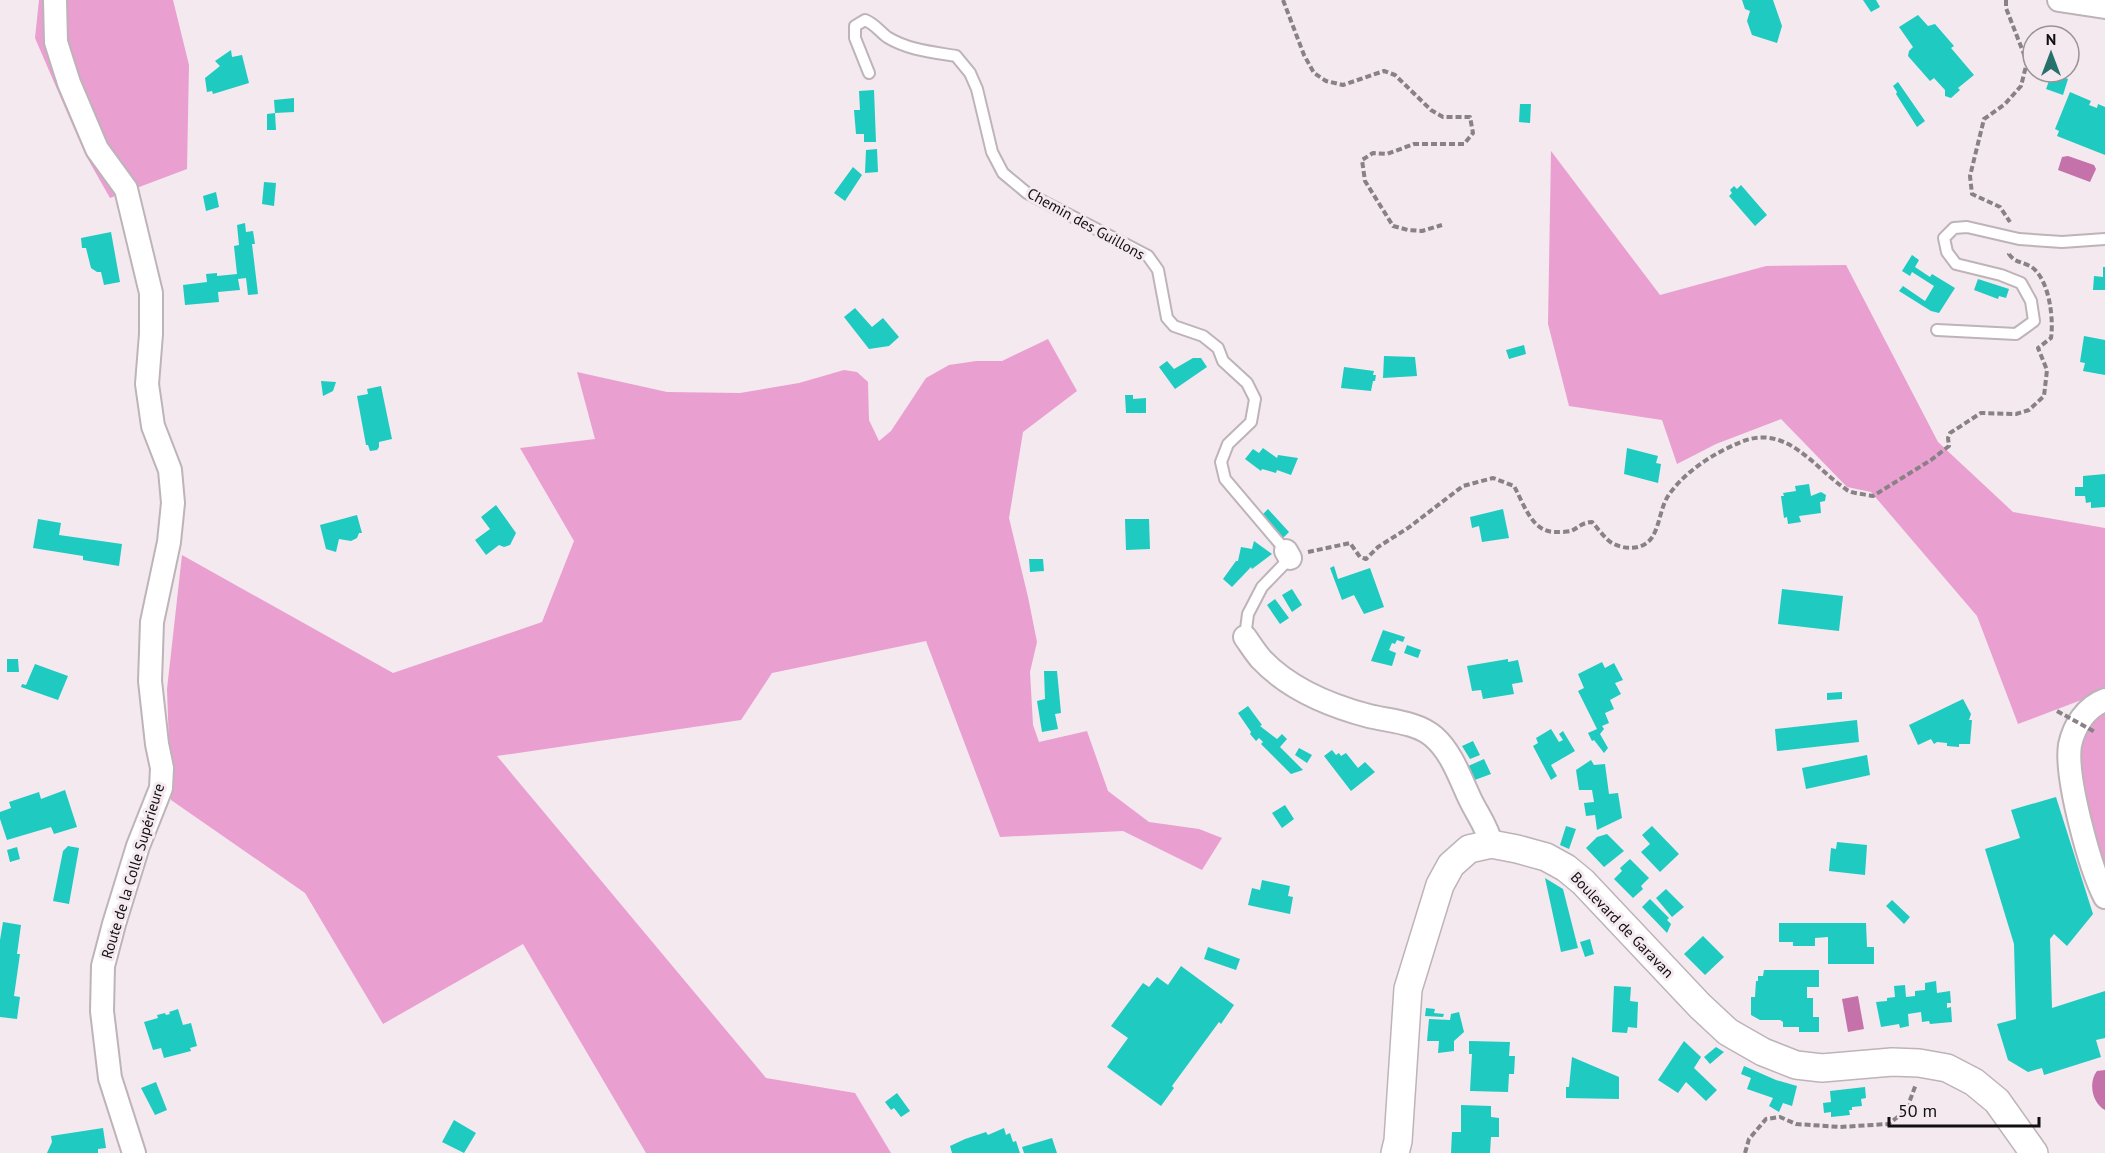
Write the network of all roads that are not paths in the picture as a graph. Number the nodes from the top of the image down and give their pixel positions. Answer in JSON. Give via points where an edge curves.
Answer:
{"nodes":[{"id":1,"x":55,"y":0,"type":"edge"},
{"id":2,"x":2059,"y":0,"type":"edge"},
{"id":3,"x":2105,"y":7,"type":"edge"},
{"id":4,"x":869,"y":73,"type":"dead end"},
{"id":5,"x":2105,"y":239,"type":"edge"},
{"id":6,"x":1936,"y":330,"type":"dead end"},
{"id":7,"x":1245,"y":637,"type":"joint"},
{"id":8,"x":2105,"y":700,"type":"edge"},
{"id":9,"x":1491,"y":844,"type":"junction"},
{"id":10,"x":2105,"y":897,"type":"edge"},
{"id":11,"x":134,"y":1153,"type":"edge"},
{"id":12,"x":1395,"y":1153,"type":"edge"},
{"id":13,"x":2034,"y":1153,"type":"edge"}],
"edges":[{"from":1,"to":11,"type":"street","name":"Route de la Colle Supérieure","via":[[56,42],[69,83],[97,149],[126,189],[152,293],[147,384],[153,426],[170,470],[173,503],[152,622],[150,681],[162,768],[161,788],[138,846],[104,966],[102,1011],[110,1078]]},
{"from":2,"to":3,"type":"street"},
{"from":4,"to":7,"type":"lane","name":"Chemin des Guillons","via":[[855,38],[855,26],[864,20],[906,47],[956,56],[977,89],[992,152],[1003,173],[1027,193],[1148,256],[1158,270],[1167,318],[1174,326],[1203,336],[1218,348],[1223,361],[1247,383],[1255,399],[1251,422],[1228,444],[1221,462],[1225,479],[1296,553],[1262,588],[1248,614]]},
{"from":5,"to":6,"type":"lane","via":[[2019,239],[1967,227],[1954,228],[1944,237],[1947,252],[1956,264],[2021,283],[2031,301],[2034,321],[2016,334]]},
{"from":7,"to":9,"type":"street","via":[[1262,660],[1294,685],[1334,706],[1432,735],[1451,759]]},
{"from":8,"to":10,"type":"street","via":[[2096,703],[2076,724],[2070,766],[2092,866]]},
{"from":9,"to":12,"type":"street","via":[[1468,849],[1451,865],[1440,885],[1408,989]]},
{"from":9,"to":13,"type":"street","name":"Boulevard de Garavan","via":[[1546,857],[1566,868],[1714,1019],[1763,1052],[1796,1065],[1822,1068],[1892,1062],[1947,1068],[1974,1082],[1997,1101]]}]}
